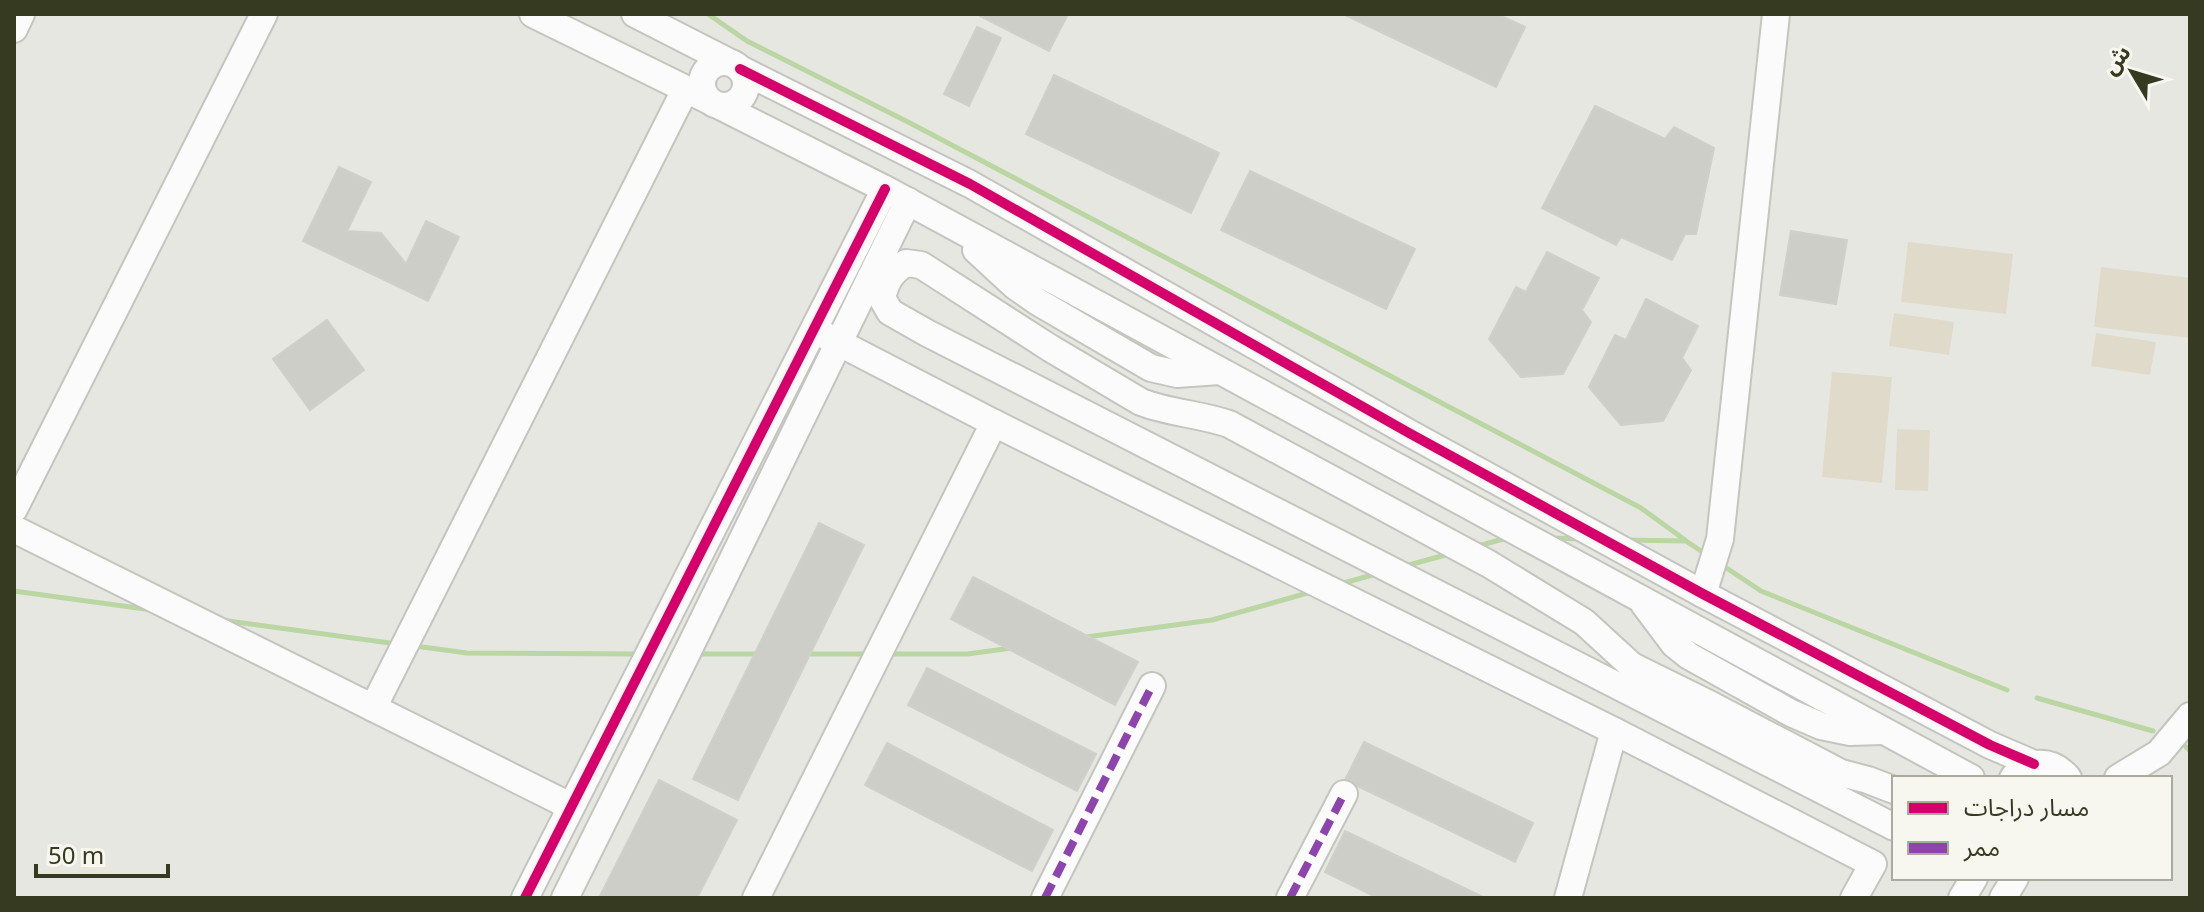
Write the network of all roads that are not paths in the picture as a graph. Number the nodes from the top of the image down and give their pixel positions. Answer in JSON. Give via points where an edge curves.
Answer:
{"nodes":[{"id":1,"x":21,"y":14,"type":"edge"},
{"id":2,"x":264,"y":14,"type":"edge"},
{"id":3,"x":533,"y":14,"type":"edge"},
{"id":4,"x":635,"y":14,"type":"edge"},
{"id":5,"x":1776,"y":14,"type":"edge"},
{"id":6,"x":14,"y":29,"type":"edge"},
{"id":7,"x":734,"y":65,"type":"junction"},
{"id":8,"x":705,"y":99,"type":"junction"},
{"id":9,"x":897,"y":195,"type":"junction"},
{"id":10,"x":947,"y":223,"type":"junction"},
{"id":11,"x":1066,"y":319,"type":"junction"},
{"id":12,"x":814,"y":329,"type":"junction"},
{"id":13,"x":1105,"y":341,"type":"junction"},
{"id":14,"x":840,"y":343,"type":"junction"},
{"id":15,"x":1050,"y":348,"type":"junction"},
{"id":16,"x":1220,"y":371,"type":"junction"},
{"id":17,"x":1090,"y":372,"type":"junction"},
{"id":18,"x":1028,"y":385,"type":"junction"},
{"id":19,"x":1072,"y":408,"type":"junction"},
{"id":20,"x":994,"y":423,"type":"junction"},
{"id":21,"x":14,"y":509,"type":"edge"},
{"id":22,"x":14,"y":529,"type":"edge"},
{"id":23,"x":1703,"y":594,"type":"junction"},
{"id":24,"x":1639,"y":598,"type":"junction"},
{"id":25,"x":1727,"y":677,"type":"junction"},
{"id":26,"x":1152,"y":686,"type":"dead end"},
{"id":27,"x":1767,"y":700,"type":"junction"},
{"id":28,"x":373,"y":708,"type":"junction"},
{"id":29,"x":2190,"y":716,"type":"edge"},
{"id":30,"x":1708,"y":717,"type":"junction"},
{"id":31,"x":1614,"y":731,"type":"junction"},
{"id":32,"x":1885,"y":731,"type":"junction"},
{"id":33,"x":1749,"y":739,"type":"junction"},
{"id":34,"x":2023,"y":771,"type":"edge"},
{"id":35,"x":1967,"y":776,"type":"edge"},
{"id":36,"x":2066,"y":776,"type":"edge"},
{"id":37,"x":2121,"y":776,"type":"edge"},
{"id":38,"x":1892,"y":789,"type":"edge"},
{"id":39,"x":1344,"y":794,"type":"dead end"},
{"id":40,"x":570,"y":806,"type":"junction"},
{"id":41,"x":1892,"y":826,"type":"edge"},
{"id":42,"x":1973,"y":880,"type":"edge"},
{"id":43,"x":2014,"y":880,"type":"edge"},
{"id":44,"x":525,"y":898,"type":"edge"},
{"id":45,"x":565,"y":898,"type":"edge"},
{"id":46,"x":756,"y":898,"type":"edge"},
{"id":47,"x":1045,"y":898,"type":"edge"},
{"id":48,"x":1290,"y":898,"type":"edge"},
{"id":49,"x":1568,"y":898,"type":"edge"},
{"id":50,"x":1854,"y":898,"type":"edge"},
{"id":51,"x":1962,"y":898,"type":"edge"},
{"id":52,"x":2003,"y":898,"type":"edge"}],
"edges":[{"from":1,"to":6,"type":"street"},
{"from":2,"to":21,"type":"street"},
{"from":3,"to":8,"type":"street"},
{"from":4,"to":7,"type":"street"},
{"from":5,"to":23,"type":"street","via":[[1720,539]]},
{"from":7,"to":8,"type":"street","via":[[715,64],[704,74]]},
{"from":7,"to":8,"type":"street","via":[[745,76],[746,91],[736,104]]},
{"from":7,"to":23,"type":"street","via":[[970,184]]},
{"from":8,"to":9,"type":"street"},
{"from":8,"to":28,"type":"street"},
{"from":9,"to":10,"type":"street"},
{"from":9,"to":12,"type":"street"},
{"from":9,"to":14,"type":"street"},
{"from":10,"to":11,"type":"street","via":[[1015,286]]},
{"from":10,"to":16,"type":"street"},
{"from":11,"to":13,"type":"street"},
{"from":11,"to":15,"type":"street"},
{"from":12,"to":14,"type":"street"},
{"from":12,"to":40,"type":"street"},
{"from":13,"to":16,"type":"street","via":[[1151,368],[1177,374]]},
{"from":13,"to":17,"type":"street"},
{"from":14,"to":20,"type":"street"},
{"from":14,"to":45,"type":"street"},
{"from":15,"to":17,"type":"street"},
{"from":15,"to":18,"type":"street"},
{"from":15,"to":18,"type":"street","via":[[921,265],[906,263],[893,271],[882,298],[890,312]]},
{"from":16,"to":24,"type":"street"},
{"from":17,"to":19,"type":"street"},
{"from":17,"to":30,"type":"street","via":[[1141,402],[1229,424],[1489,564],[1584,622],[1632,666]]},
{"from":18,"to":19,"type":"street"},
{"from":19,"to":30,"type":"street"},
{"from":20,"to":31,"type":"street"},
{"from":20,"to":46,"type":"street"},
{"from":22,"to":28,"type":"street"},
{"from":23,"to":34,"type":"street","via":[[1990,745]]},
{"from":24,"to":25,"type":"street","via":[[1674,644]]},
{"from":24,"to":32,"type":"street"},
{"from":25,"to":27,"type":"street"},
{"from":25,"to":30,"type":"street"},
{"from":26,"to":47,"type":"street"},
{"from":27,"to":32,"type":"street","via":[[1821,726]]},
{"from":27,"to":33,"type":"street"},
{"from":28,"to":40,"type":"street"},
{"from":29,"to":37,"type":"street","via":[[2159,753]]},
{"from":30,"to":33,"type":"street"},
{"from":31,"to":49,"type":"street"},
{"from":31,"to":50,"type":"street","via":[[1873,864]]},
{"from":32,"to":35,"type":"street"},
{"from":33,"to":38,"type":"street"},
{"from":33,"to":41,"type":"street"},
{"from":34,"to":36,"type":"street","via":[[2045,763]]},
{"from":39,"to":48,"type":"street"},
{"from":40,"to":44,"type":"street"},
{"from":42,"to":51,"type":"street"},
{"from":43,"to":52,"type":"street"}]}
